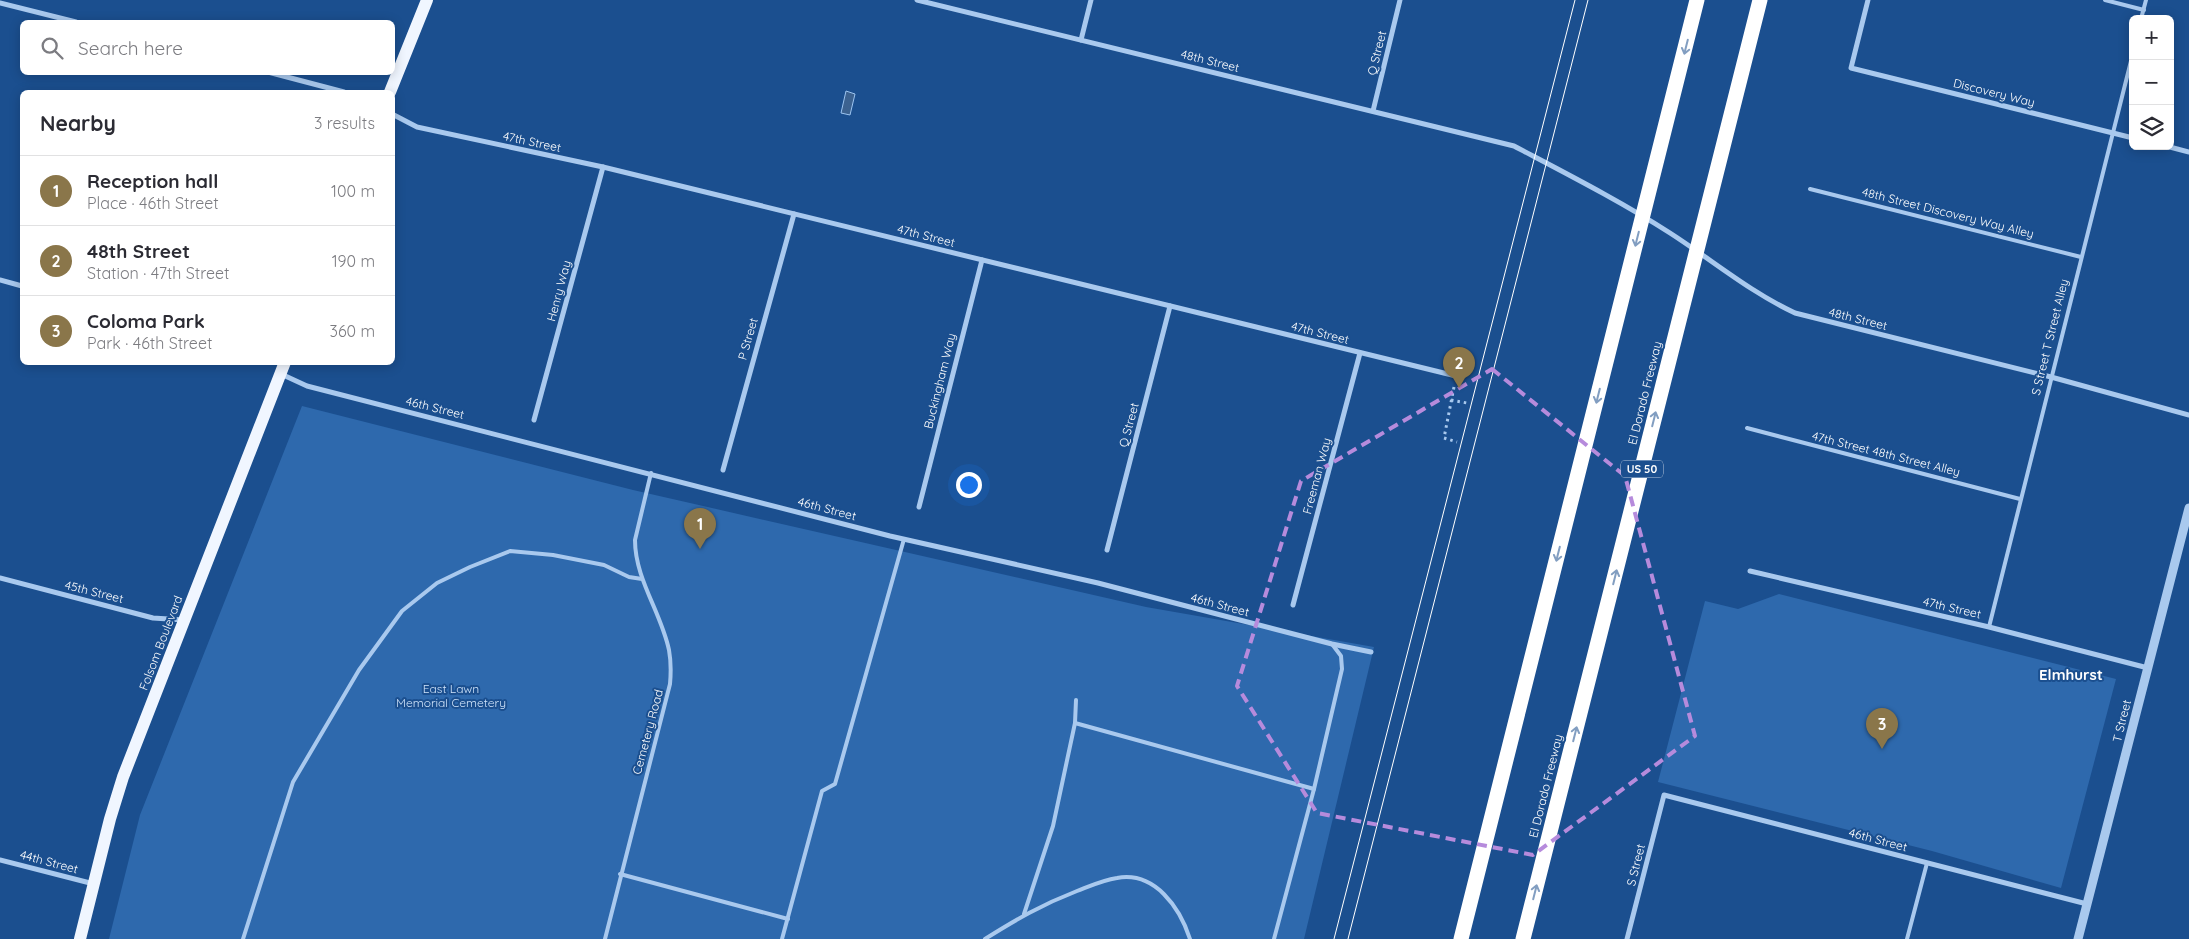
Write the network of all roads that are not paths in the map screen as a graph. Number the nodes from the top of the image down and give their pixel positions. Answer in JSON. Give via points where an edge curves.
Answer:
{"nodes":[{"id":1,"x":427,"y":0,"type":"edge"},
{"id":2,"x":917,"y":0,"type":"edge"},
{"id":3,"x":1091,"y":0,"type":"edge"},
{"id":4,"x":1400,"y":0,"type":"edge"},
{"id":5,"x":1698,"y":0,"type":"edge"},
{"id":6,"x":1760,"y":0,"type":"edge"},
{"id":7,"x":1868,"y":0,"type":"edge"},
{"id":8,"x":2105,"y":0,"type":"edge"},
{"id":9,"x":2146,"y":0,"type":"edge"},
{"id":10,"x":0,"y":3,"type":"edge"},
{"id":11,"x":2144,"y":10,"type":"junction"},
{"id":12,"x":2142,"y":15,"type":"edge"},
{"id":13,"x":68,"y":20,"type":"edge"},
{"id":14,"x":1081,"y":40,"type":"junction"},
{"id":15,"x":2131,"y":60,"type":"edge"},
{"id":16,"x":279,"y":75,"type":"edge"},
{"id":17,"x":336,"y":90,"type":"edge"},
{"id":18,"x":391,"y":90,"type":"edge"},
{"id":19,"x":1373,"y":111,"type":"junction"},
{"id":20,"x":395,"y":116,"type":"edge"},
{"id":21,"x":2113,"y":132,"type":"junction"},
{"id":22,"x":2129,"y":137,"type":"edge"},
{"id":23,"x":2174,"y":148,"type":"edge"},
{"id":24,"x":2189,"y":152,"type":"edge"},
{"id":25,"x":603,"y":167,"type":"junction"},
{"id":26,"x":1810,"y":189,"type":"dead end"},
{"id":27,"x":794,"y":214,"type":"junction"},
{"id":28,"x":2081,"y":258,"type":"junction"},
{"id":29,"x":982,"y":260,"type":"junction"},
{"id":30,"x":0,"y":280,"type":"edge"},
{"id":31,"x":20,"y":285,"type":"edge"},
{"id":32,"x":1170,"y":306,"type":"junction"},
{"id":33,"x":1360,"y":353,"type":"junction"},
{"id":34,"x":283,"y":368,"type":"edge"},
{"id":35,"x":1456,"y":376,"type":"road end"},
{"id":36,"x":2051,"y":377,"type":"junction"},
{"id":37,"x":2189,"y":415,"type":"edge"},
{"id":38,"x":534,"y":420,"type":"dead end"},
{"id":39,"x":1747,"y":428,"type":"dead end"},
{"id":40,"x":723,"y":470,"type":"dead end"},
{"id":41,"x":651,"y":473,"type":"junction"},
{"id":42,"x":2020,"y":499,"type":"junction"},
{"id":43,"x":919,"y":507,"type":"dead end"},
{"id":44,"x":2189,"y":508,"type":"edge"},
{"id":45,"x":904,"y":539,"type":"junction"},
{"id":46,"x":1106,"y":550,"type":"dead end"},
{"id":47,"x":1750,"y":571,"type":"dead end"},
{"id":48,"x":0,"y":578,"type":"edge"},
{"id":49,"x":642,"y":579,"type":"junction"},
{"id":50,"x":1293,"y":605,"type":"dead end"},
{"id":51,"x":184,"y":620,"type":"junction"},
{"id":52,"x":1988,"y":627,"type":"junction"},
{"id":53,"x":1332,"y":644,"type":"junction"},
{"id":54,"x":1371,"y":652,"type":"dead end"},
{"id":55,"x":2148,"y":668,"type":"junction"},
{"id":56,"x":1076,"y":700,"type":"dead end"},
{"id":57,"x":1075,"y":723,"type":"junction"},
{"id":58,"x":1314,"y":789,"type":"junction"},
{"id":59,"x":1664,"y":795,"type":"joint"},
{"id":60,"x":0,"y":860,"type":"edge"},
{"id":61,"x":1927,"y":863,"type":"junction"},
{"id":62,"x":620,"y":874,"type":"junction"},
{"id":63,"x":94,"y":884,"type":"junction"},
{"id":64,"x":2087,"y":904,"type":"junction"},
{"id":65,"x":1024,"y":914,"type":"junction"},
{"id":66,"x":788,"y":919,"type":"junction"},
{"id":67,"x":80,"y":939,"type":"edge"},
{"id":68,"x":243,"y":939,"type":"edge"},
{"id":69,"x":605,"y":939,"type":"edge"},
{"id":70,"x":782,"y":939,"type":"edge"},
{"id":71,"x":984,"y":939,"type":"edge"},
{"id":72,"x":1190,"y":939,"type":"edge"},
{"id":73,"x":1274,"y":939,"type":"edge"},
{"id":74,"x":1461,"y":939,"type":"edge"},
{"id":75,"x":1523,"y":939,"type":"edge"},
{"id":76,"x":1627,"y":939,"type":"edge"},
{"id":77,"x":1908,"y":939,"type":"edge"},
{"id":78,"x":2078,"y":939,"type":"edge"}],
"edges":[{"from":1,"to":18,"type":"main road"},
{"from":2,"to":14,"type":"street","name":"48th Street"},
{"from":3,"to":14,"type":"street"},
{"from":4,"to":19,"type":"street","name":"Q Street"},
{"from":5,"to":74,"type":"highway","one_way":true},
{"from":75,"to":6,"type":"highway","name":"El Dorado Freeway","number":"US 50","one_way":true},
{"from":7,"to":21,"type":"street","name":"Discovery Way","via":[[1850,68]]},
{"from":8,"to":11,"type":"lane"},
{"from":9,"to":11,"type":"lane"},
{"from":10,"to":13,"type":"street"},
{"from":11,"to":12,"type":"lane"},
{"from":14,"to":19,"type":"street","name":"48th Street"},
{"from":15,"to":21,"type":"lane","name":"S Street T Street Alley"},
{"from":16,"to":17,"type":"street"},
{"from":19,"to":36,"type":"street","name":"48th Street","via":[[1514,146],[1670,233],[1768,300],[1795,313]]},
{"from":20,"to":25,"type":"street","name":"47th Street","via":[[417,127]]},
{"from":21,"to":22,"type":"street","name":"Discovery Way"},
{"from":21,"to":28,"type":"lane","name":"S Street T Street Alley"},
{"from":23,"to":24,"type":"street"},
{"from":25,"to":27,"type":"street","name":"47th Street"},
{"from":25,"to":38,"type":"street","name":"Henry Way"},
{"from":26,"to":28,"type":"lane","name":"48th Street Discovery Way Alley"},
{"from":27,"to":29,"type":"street","name":"47th Street"},
{"from":27,"to":40,"type":"street","name":"P Street"},
{"from":28,"to":36,"type":"lane","name":"S Street T Street Alley"},
{"from":29,"to":32,"type":"street","name":"47th Street"},
{"from":29,"to":43,"type":"street","name":"Buckingham Way"},
{"from":30,"to":31,"type":"street"},
{"from":32,"to":33,"type":"street","name":"47th Street"},
{"from":32,"to":46,"type":"street","name":"Q Street"},
{"from":33,"to":35,"type":"street","name":"47th Street"},
{"from":33,"to":50,"type":"street","name":"Freeman Way"},
{"from":34,"to":41,"type":"street","name":"46th Street","via":[[307,386]]},
{"from":34,"to":51,"type":"main road","name":"Folsom Boulevard"},
{"from":36,"to":37,"type":"street","name":"48th Street"},
{"from":36,"to":42,"type":"lane","name":"S Street T Street Alley"},
{"from":39,"to":42,"type":"lane","name":"47th Street 48th Street Alley"},
{"from":41,"to":45,"type":"street","name":"46th Street"},
{"from":41,"to":49,"type":"lane","name":"Cemetery Road","via":[[635,540]]},
{"from":42,"to":52,"type":"lane","name":"S Street T Street Alley"},
{"from":44,"to":55,"type":"street","name":"T Street"},
{"from":45,"to":53,"type":"street","name":"46th Street","via":[[1098,583]]},
{"from":45,"to":66,"type":"lane","via":[[835,784],[822,791]]},
{"from":47,"to":52,"type":"street","name":"47th Street"},
{"from":48,"to":51,"type":"street","name":"45th Street","via":[[153,618]]},
{"from":49,"to":62,"type":"lane","name":"Cemetery Road","via":[[668,648],[670,684]]},
{"from":49,"to":68,"type":"lane","via":[[629,577],[604,565],[510,551],[437,583],[402,610],[359,670],[293,782]]},
{"from":51,"to":63,"type":"main road","name":"Folsom Boulevard","via":[[124,777]]},
{"from":52,"to":55,"type":"street","name":"47th Street"},
{"from":53,"to":54,"type":"street","name":"46th Street"},
{"from":53,"to":58,"type":"lane","via":[[1341,656],[1342,669]]},
{"from":55,"to":64,"type":"street","name":"T Street"},
{"from":56,"to":57,"type":"lane"},
{"from":57,"to":58,"type":"lane"},
{"from":57,"to":65,"type":"lane","via":[[1053,826]]},
{"from":58,"to":73,"type":"lane"},
{"from":59,"to":61,"type":"street","name":"46th Street"},
{"from":59,"to":76,"type":"street","name":"S Street"},
{"from":60,"to":63,"type":"street","name":"44th Street"},
{"from":61,"to":64,"type":"street","name":"46th Street"},
{"from":61,"to":77,"type":"lane"},
{"from":62,"to":66,"type":"lane"},
{"from":62,"to":69,"type":"lane","name":"Cemetery Road"},
{"from":63,"to":67,"type":"main road","name":"Folsom Boulevard"},
{"from":64,"to":78,"type":"street","name":"T Street"},
{"from":65,"to":71,"type":"lane"},
{"from":65,"to":72,"type":"lane","via":[[1095,884],[1117,877],[1130,878],[1143,880],[1164,893],[1182,918]]},
{"from":66,"to":70,"type":"lane"}]}
